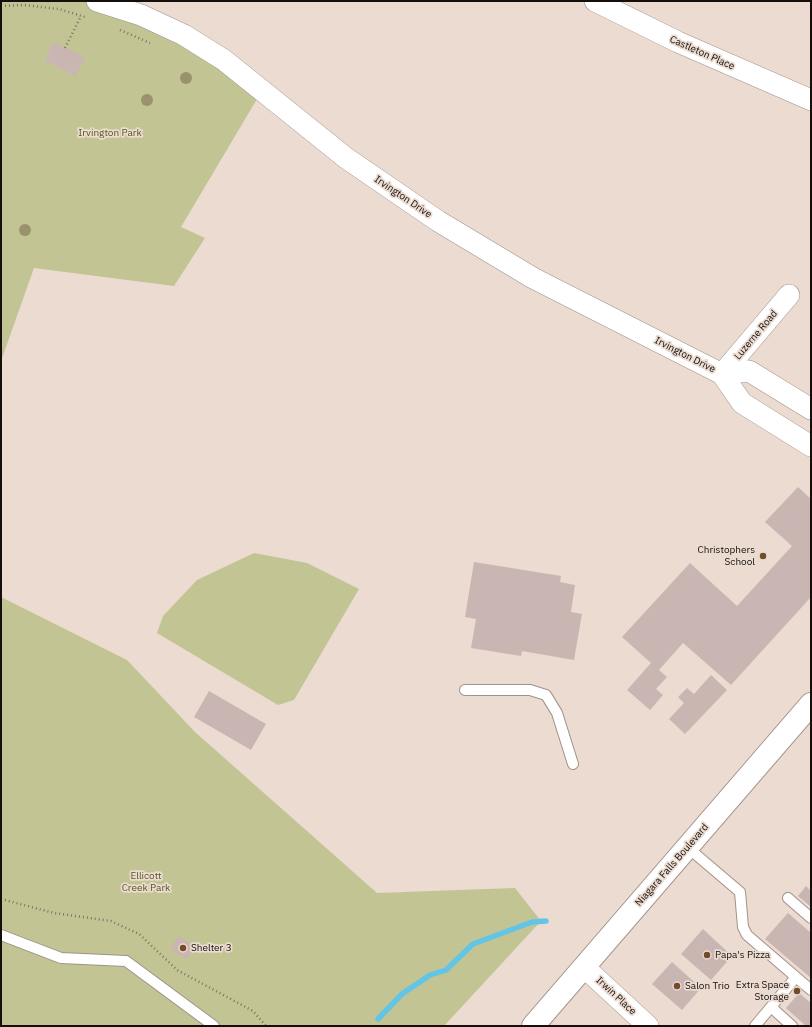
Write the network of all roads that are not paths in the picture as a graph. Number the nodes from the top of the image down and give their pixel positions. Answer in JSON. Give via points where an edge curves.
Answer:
{"nodes":[{"id":1,"x":595,"y":1,"type":"edge"},
{"id":2,"x":92,"y":10,"type":"edge"},
{"id":3,"x":141,"y":14,"type":"edge"},
{"id":4,"x":811,"y":100,"type":"edge"},
{"id":5,"x":789,"y":295,"type":"dead end"},
{"id":6,"x":722,"y":374,"type":"junction"},
{"id":7,"x":811,"y":409,"type":"edge"},
{"id":8,"x":811,"y":446,"type":"edge"},
{"id":9,"x":465,"y":690,"type":"dead end"},
{"id":10,"x":811,"y":704,"type":"edge"},
{"id":11,"x":573,"y":764,"type":"dead end"},
{"id":12,"x":687,"y":847,"type":"junction"},
{"id":13,"x":788,"y":898,"type":"dead end"},
{"id":14,"x":811,"y":918,"type":"edge"},
{"id":15,"x":1,"y":935,"type":"edge"},
{"id":16,"x":584,"y":967,"type":"junction"},
{"id":17,"x":796,"y":977,"type":"junction"},
{"id":18,"x":811,"y":990,"type":"edge"},
{"id":19,"x":771,"y":1007,"type":"junction"},
{"id":20,"x":214,"y":1026,"type":"edge"},
{"id":21,"x":533,"y":1026,"type":"edge"},
{"id":22,"x":648,"y":1026,"type":"edge"},
{"id":23,"x":755,"y":1026,"type":"edge"},
{"id":24,"x":792,"y":1026,"type":"edge"}],
"edges":[{"from":1,"to":4,"type":"street","name":"Castleton Place","via":[[678,42]]},
{"from":2,"to":3,"type":"street","name":"Irvington Drive"},
{"from":3,"to":6,"type":"street","name":"Irvington Drive","via":[[184,35],[224,60],[346,158],[478,246],[583,304]]},
{"from":5,"to":6,"type":"street","name":"Luzerne Road"},
{"from":6,"to":7,"type":"street","name":"Irvington Drive","via":[[749,371]]},
{"from":6,"to":8,"type":"street","name":"Irvington Drive","via":[[742,403]]},
{"from":9,"to":11,"type":"lane","via":[[530,690],[546,695],[557,713]]},
{"from":10,"to":12,"type":"main road","name":"Niagara Falls Boulevard"},
{"from":12,"to":16,"type":"main road","name":"Niagara Falls Boulevard"},
{"from":12,"to":17,"type":"lane","via":[[740,892],[743,927],[747,935]]},
{"from":13,"to":14,"type":"lane"},
{"from":15,"to":20,"type":"lane","via":[[61,958],[126,961]]},
{"from":16,"to":21,"type":"main road","name":"Niagara Falls Boulevard"},
{"from":16,"to":22,"type":"street","name":"Irwin Place"},
{"from":17,"to":18,"type":"lane"},
{"from":17,"to":19,"type":"lane"},
{"from":19,"to":23,"type":"lane"},
{"from":19,"to":24,"type":"lane"}]}
